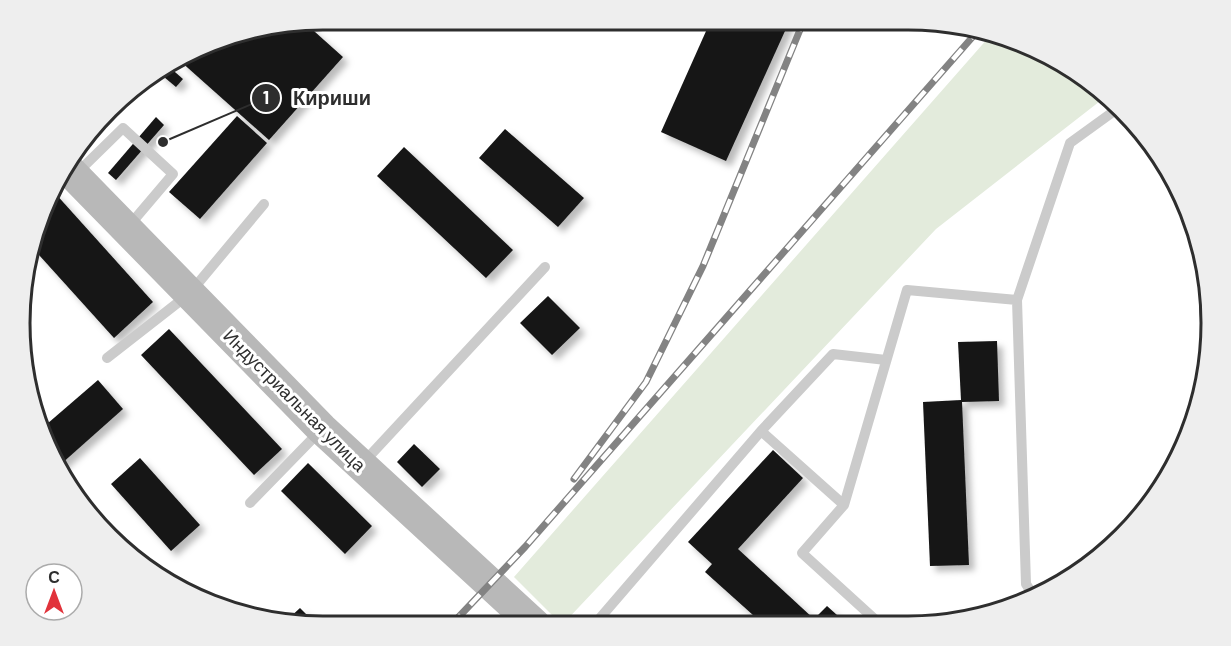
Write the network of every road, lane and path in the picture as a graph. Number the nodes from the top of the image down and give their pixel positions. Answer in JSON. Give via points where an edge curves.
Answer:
{"nodes":[{"id":1,"x":1112,"y":113,"type":"edge"},
{"id":2,"x":74,"y":168,"type":"edge"},
{"id":3,"x":71,"y":172,"type":"edge"},
{"id":4,"x":264,"y":204,"type":"dead end"},
{"id":5,"x":127,"y":227,"type":"junction"},
{"id":6,"x":544,"y":267,"type":"dead end"},
{"id":7,"x":189,"y":294,"type":"junction"},
{"id":8,"x":1017,"y":300,"type":"junction"},
{"id":9,"x":107,"y":358,"type":"dead end"},
{"id":10,"x":886,"y":360,"type":"junction"},
{"id":11,"x":322,"y":429,"type":"junction"},
{"id":12,"x":761,"y":431,"type":"junction"},
{"id":13,"x":360,"y":465,"type":"junction"},
{"id":14,"x":250,"y":503,"type":"dead end"},
{"id":15,"x":844,"y":505,"type":"junction"},
{"id":16,"x":1030,"y":590,"type":"edge"},
{"id":17,"x":525,"y":616,"type":"edge"},
{"id":18,"x":602,"y":616,"type":"edge"},
{"id":19,"x":871,"y":616,"type":"edge"}],
"edges":[{"from":1,"to":8,"type":"lane","via":[[1070,143]]},
{"from":2,"to":5,"type":"lane","via":[[123,128],[174,174]]},
{"from":3,"to":5,"type":"main road","name":"Индустриальная улица"},
{"from":4,"to":7,"type":"lane"},
{"from":5,"to":7,"type":"main road","name":"Индустриальная улица"},
{"from":6,"to":13,"type":"lane"},
{"from":7,"to":9,"type":"lane"},
{"from":7,"to":11,"type":"main road","name":"Индустриальная улица"},
{"from":8,"to":10,"type":"lane","via":[[907,290]]},
{"from":8,"to":16,"type":"lane","via":[[1026,584]]},
{"from":10,"to":12,"type":"lane","via":[[833,354]]},
{"from":10,"to":15,"type":"lane"},
{"from":11,"to":13,"type":"main road","name":"Индустриальная улица"},
{"from":11,"to":14,"type":"lane"},
{"from":12,"to":15,"type":"lane"},
{"from":12,"to":18,"type":"lane"},
{"from":13,"to":17,"type":"main road","name":"Индустриальная улица"},
{"from":15,"to":19,"type":"lane","via":[[802,553]]}]}
